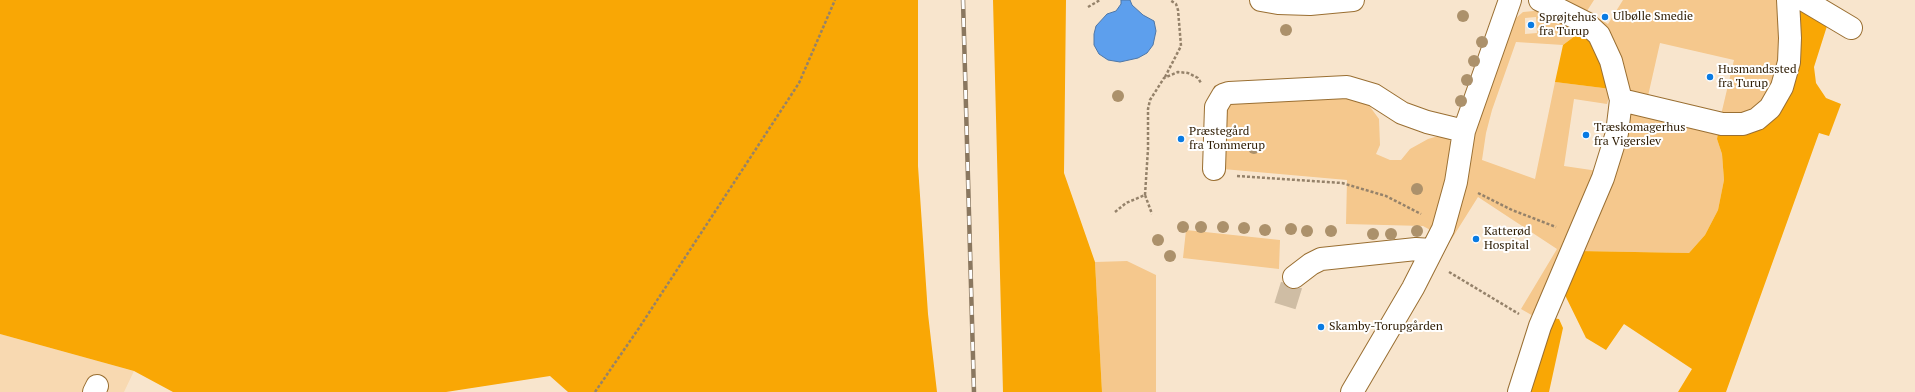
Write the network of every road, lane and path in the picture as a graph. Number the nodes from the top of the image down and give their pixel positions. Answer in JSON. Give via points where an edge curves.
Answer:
{"nodes":[{"id":1,"x":835,"y":0,"type":"edge"},
{"id":2,"x":1100,"y":0,"type":"edge"},
{"id":3,"x":1170,"y":0,"type":"edge"},
{"id":4,"x":1176,"y":0,"type":"edge"},
{"id":5,"x":1261,"y":0,"type":"edge"},
{"id":6,"x":1353,"y":0,"type":"edge"},
{"id":7,"x":1510,"y":0,"type":"edge"},
{"id":8,"x":1540,"y":0,"type":"edge"},
{"id":9,"x":1788,"y":0,"type":"edge"},
{"id":10,"x":1804,"y":0,"type":"edge"},
{"id":11,"x":1176,"y":4,"type":"junction"},
{"id":12,"x":1088,"y":7,"type":"dead end"},
{"id":13,"x":1851,"y":28,"type":"dead end"},
{"id":14,"x":1164,"y":78,"type":"junction"},
{"id":15,"x":1218,"y":100,"type":"junction"},
{"id":16,"x":1621,"y":100,"type":"junction"},
{"id":17,"x":1464,"y":131,"type":"junction"},
{"id":18,"x":1214,"y":169,"type":"joint"},
{"id":19,"x":1456,"y":182,"type":"junction"},
{"id":20,"x":1145,"y":195,"type":"junction"},
{"id":21,"x":1115,"y":212,"type":"dead end"},
{"id":22,"x":1152,"y":214,"type":"dead end"},
{"id":23,"x":1443,"y":229,"type":"junction"},
{"id":24,"x":1580,"y":234,"type":"junction"},
{"id":25,"x":1430,"y":254,"type":"junction"},
{"id":26,"x":1294,"y":277,"type":"tunnel mouth"},
{"id":27,"x":1540,"y":326,"type":"junction"},
{"id":28,"x":595,"y":392,"type":"edge"},
{"id":29,"x":1352,"y":392,"type":"edge"},
{"id":30,"x":1519,"y":392,"type":"edge"}],
"edges":[{"from":1,"to":28,"type":"path","via":[[799,83]]},
{"from":2,"to":12,"type":"path"},
{"from":3,"to":11,"type":"path"},
{"from":4,"to":11,"type":"path"},
{"from":5,"to":6,"type":"street","via":[[1310,4]]},
{"from":7,"to":17,"type":"street"},
{"from":8,"to":16,"type":"street","via":[[1586,23],[1599,35],[1611,60]]},
{"from":9,"to":16,"type":"street","via":[[1789,62],[1782,87],[1770,108],[1758,119],[1743,124],[1722,124]]},
{"from":10,"to":13,"type":"street"},
{"from":11,"to":14,"type":"path","via":[[1181,46]]},
{"from":14,"to":15,"type":"path","via":[[1178,72],[1188,73],[1198,78],[1207,95]]},
{"from":14,"to":20,"type":"path","via":[[1150,100],[1148,109]]},
{"from":15,"to":17,"type":"street","via":[[1229,94],[1347,87],[1374,95],[1402,113]]},
{"from":15,"to":18,"type":"street"},
{"from":16,"to":24,"type":"street","via":[[1617,132],[1606,170]]},
{"from":17,"to":19,"type":"street"},
{"from":18,"to":23,"type":"path","via":[[1223,175],[1349,184],[1412,209]]},
{"from":19,"to":23,"type":"street"},
{"from":19,"to":24,"type":"path","via":[[1518,213]]},
{"from":20,"to":21,"type":"path","via":[[1126,203]]},
{"from":20,"to":22,"type":"path"},
{"from":23,"to":25,"type":"street"},
{"from":24,"to":27,"type":"street"},
{"from":25,"to":26,"type":"street","via":[[1416,249],[1321,259]]},
{"from":25,"to":27,"type":"path"},
{"from":25,"to":29,"type":"street"},
{"from":27,"to":30,"type":"street"}]}
